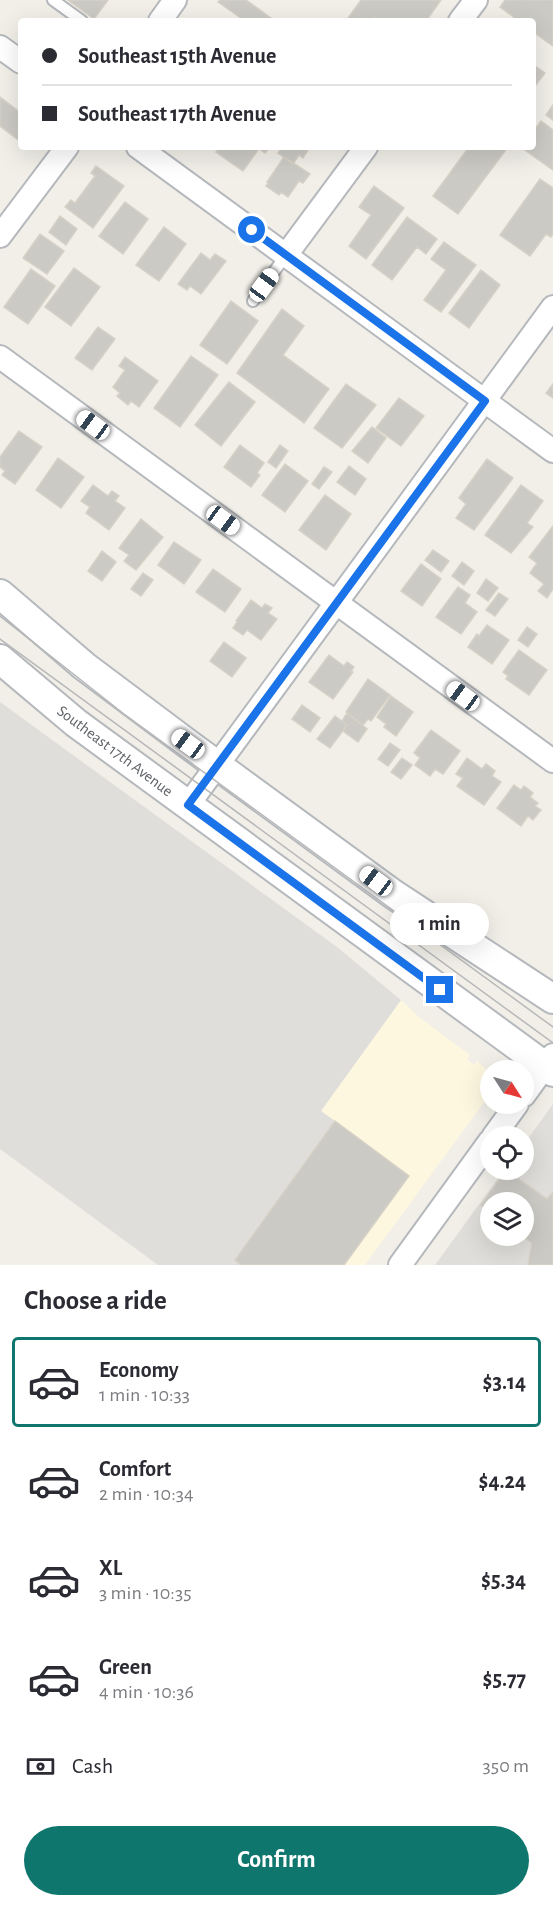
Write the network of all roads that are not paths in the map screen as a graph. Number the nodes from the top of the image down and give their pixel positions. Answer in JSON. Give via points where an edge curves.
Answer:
{"nodes":[{"id":1,"x":53,"y":0,"type":"edge"},
{"id":2,"x":175,"y":0,"type":"edge"},
{"id":3,"x":476,"y":0,"type":"edge"},
{"id":4,"x":78,"y":18,"type":"edge"},
{"id":5,"x":162,"y":18,"type":"edge"},
{"id":6,"x":462,"y":18,"type":"edge"},
{"id":7,"x":0,"y":47,"type":"edge"},
{"id":8,"x":18,"y":60,"type":"edge"},
{"id":9,"x":65,"y":150,"type":"edge"},
{"id":10,"x":142,"y":150,"type":"edge"},
{"id":11,"x":364,"y":150,"type":"edge"},
{"id":12,"x":0,"y":236,"type":"edge"},
{"id":13,"x":286,"y":255,"type":"junction"},
{"id":14,"x":253,"y":301,"type":"dead end"},
{"id":15,"x":553,"y":307,"type":"edge"},
{"id":16,"x":0,"y":357,"type":"edge"},
{"id":17,"x":485,"y":401,"type":"junction"},
{"id":18,"x":553,"y":451,"type":"edge"},
{"id":19,"x":0,"y":594,"type":"edge"},
{"id":20,"x":336,"y":602,"type":"junction"},
{"id":21,"x":0,"y":659,"type":"edge"},
{"id":22,"x":553,"y":761,"type":"edge"},
{"id":23,"x":218,"y":765,"type":"junction"},
{"id":24,"x":188,"y":805,"type":"junction"},
{"id":25,"x":553,"y":999,"type":"edge"},
{"id":26,"x":550,"y":1064,"type":"edge"},
{"id":27,"x":534,"y":1083,"type":"edge"},
{"id":28,"x":480,"y":1155,"type":"edge"},
{"id":29,"x":400,"y":1265,"type":"edge"}],
"edges":[{"from":1,"to":4,"type":"lane"},
{"from":2,"to":5,"type":"street"},
{"from":3,"to":6,"type":"street"},
{"from":7,"to":8,"type":"street"},
{"from":9,"to":12,"type":"street"},
{"from":10,"to":13,"type":"street"},
{"from":11,"to":13,"type":"street"},
{"from":13,"to":14,"type":"lane"},
{"from":13,"to":17,"type":"street"},
{"from":15,"to":17,"type":"street"},
{"from":16,"to":20,"type":"street"},
{"from":17,"to":18,"type":"street"},
{"from":17,"to":20,"type":"street"},
{"from":19,"to":23,"type":"street","via":[[84,666]]},
{"from":20,"to":22,"type":"street"},
{"from":20,"to":23,"type":"street"},
{"from":21,"to":24,"type":"street","name":"Southeast 17th Avenue","via":[[76,723]]},
{"from":23,"to":24,"type":"street"},
{"from":23,"to":25,"type":"street","via":[[393,894]]},
{"from":24,"to":26,"type":"street","name":"Southeast 17th Avenue"},
{"from":26,"to":27,"type":"street"},
{"from":28,"to":29,"type":"street"}]}
